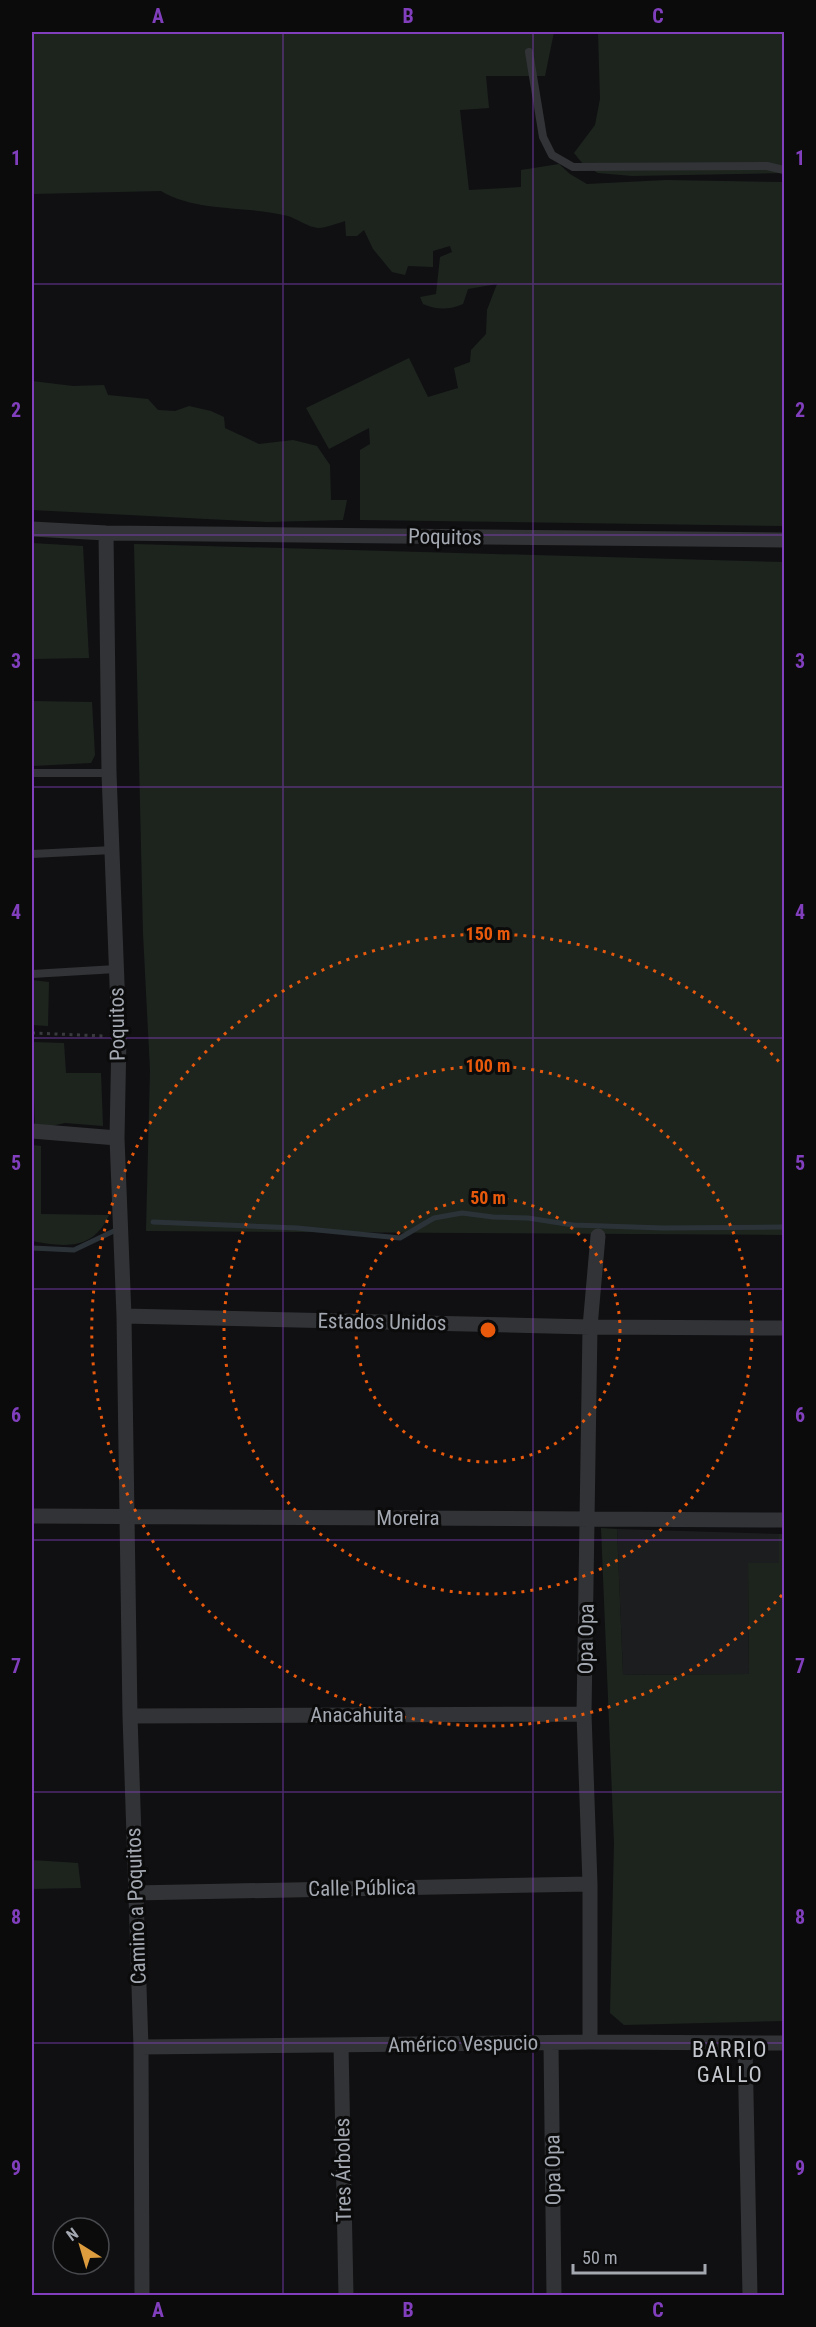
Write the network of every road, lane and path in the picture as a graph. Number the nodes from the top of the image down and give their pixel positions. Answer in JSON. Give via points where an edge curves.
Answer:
{"nodes":[{"id":1,"x":529,"y":52,"type":"dead end"},
{"id":2,"x":784,"y":170,"type":"edge"},
{"id":3,"x":32,"y":529,"type":"edge"},
{"id":4,"x":106,"y":533,"type":"junction"},
{"id":5,"x":784,"y":540,"type":"edge"},
{"id":6,"x":109,"y":772,"type":"junction"},
{"id":7,"x":32,"y":773,"type":"edge"},
{"id":8,"x":113,"y":850,"type":"junction"},
{"id":9,"x":32,"y":854,"type":"edge"},
{"id":10,"x":116,"y":969,"type":"junction"},
{"id":11,"x":32,"y":974,"type":"edge"},
{"id":12,"x":32,"y":1033,"type":"edge"},
{"id":13,"x":118,"y":1036,"type":"junction"},
{"id":14,"x":32,"y":1131,"type":"edge"},
{"id":15,"x":117,"y":1138,"type":"junction"},
{"id":16,"x":598,"y":1236,"type":"dead end"},
{"id":17,"x":124,"y":1316,"type":"junction"},
{"id":18,"x":590,"y":1327,"type":"junction"},
{"id":19,"x":784,"y":1328,"type":"edge"},
{"id":20,"x":32,"y":1515,"type":"edge"},
{"id":21,"x":126,"y":1516,"type":"junction"},
{"id":22,"x":588,"y":1519,"type":"junction"},
{"id":23,"x":784,"y":1520,"type":"edge"},
{"id":24,"x":584,"y":1714,"type":"junction"},
{"id":25,"x":130,"y":1716,"type":"junction"},
{"id":26,"x":590,"y":1884,"type":"junction"},
{"id":27,"x":135,"y":1893,"type":"junction"},
{"id":28,"x":590,"y":2042,"type":"junction"},
{"id":29,"x":784,"y":2043,"type":"edge"},
{"id":30,"x":551,"y":2044,"type":"junction"},
{"id":31,"x":745,"y":2044,"type":"junction"},
{"id":32,"x":341,"y":2045,"type":"junction"},
{"id":33,"x":141,"y":2047,"type":"junction"},
{"id":34,"x":142,"y":2295,"type":"edge"},
{"id":35,"x":346,"y":2295,"type":"edge"},
{"id":36,"x":554,"y":2295,"type":"edge"},
{"id":37,"x":750,"y":2295,"type":"edge"}],
"edges":[{"from":1,"to":2,"type":"lane","via":[[543,137],[552,155],[573,167],[767,166]]},
{"from":3,"to":4,"type":"street","name":"Poquitos"},
{"from":4,"to":5,"type":"street","name":"Poquitos"},
{"from":4,"to":6,"type":"street","name":"Poquitos"},
{"from":6,"to":7,"type":"lane"},
{"from":6,"to":8,"type":"street","name":"Poquitos"},
{"from":8,"to":9,"type":"lane"},
{"from":8,"to":10,"type":"street","name":"Poquitos"},
{"from":10,"to":11,"type":"lane"},
{"from":10,"to":13,"type":"street","name":"Poquitos"},
{"from":12,"to":13,"type":"path"},
{"from":13,"to":15,"type":"street","name":"Poquitos"},
{"from":14,"to":15,"type":"street"},
{"from":15,"to":17,"type":"street","name":"Poquitos"},
{"from":16,"to":18,"type":"street","name":"Opa Opa"},
{"from":17,"to":18,"type":"street","name":"Estados Unidos"},
{"from":17,"to":21,"type":"street","name":"Poquitos"},
{"from":18,"to":19,"type":"street","name":"Estados Unidos"},
{"from":18,"to":22,"type":"street","name":"Opa Opa"},
{"from":20,"to":21,"type":"street","name":"Moreira"},
{"from":21,"to":22,"type":"street","name":"Moreira"},
{"from":21,"to":25,"type":"street","name":"Camino a Poquitos"},
{"from":22,"to":23,"type":"street","name":"Moreira"},
{"from":22,"to":24,"type":"street","name":"Opa Opa"},
{"from":24,"to":25,"type":"street","name":"Anacahuita"},
{"from":24,"to":26,"type":"street","name":"Opa Opa"},
{"from":25,"to":27,"type":"street","name":"Camino a Poquitos"},
{"from":26,"to":27,"type":"street","name":"Calle Pública"},
{"from":26,"to":28,"type":"street","name":"Opa Opa"},
{"from":27,"to":33,"type":"street","name":"Camino a Poquitos"},
{"from":28,"to":30,"type":"street","name":"Américo Vespucio"},
{"from":28,"to":31,"type":"street","name":"Américo Vespucio"},
{"from":29,"to":31,"type":"street","name":"Américo Vespucio"},
{"from":30,"to":32,"type":"street","name":"Américo Vespucio"},
{"from":30,"to":36,"type":"street","name":"Opa Opa"},
{"from":31,"to":37,"type":"street"},
{"from":32,"to":33,"type":"street","name":"Américo Vespucio"},
{"from":32,"to":35,"type":"street","name":"Tres Árboles"},
{"from":33,"to":34,"type":"street","name":"Camino a Poquitos"}]}
